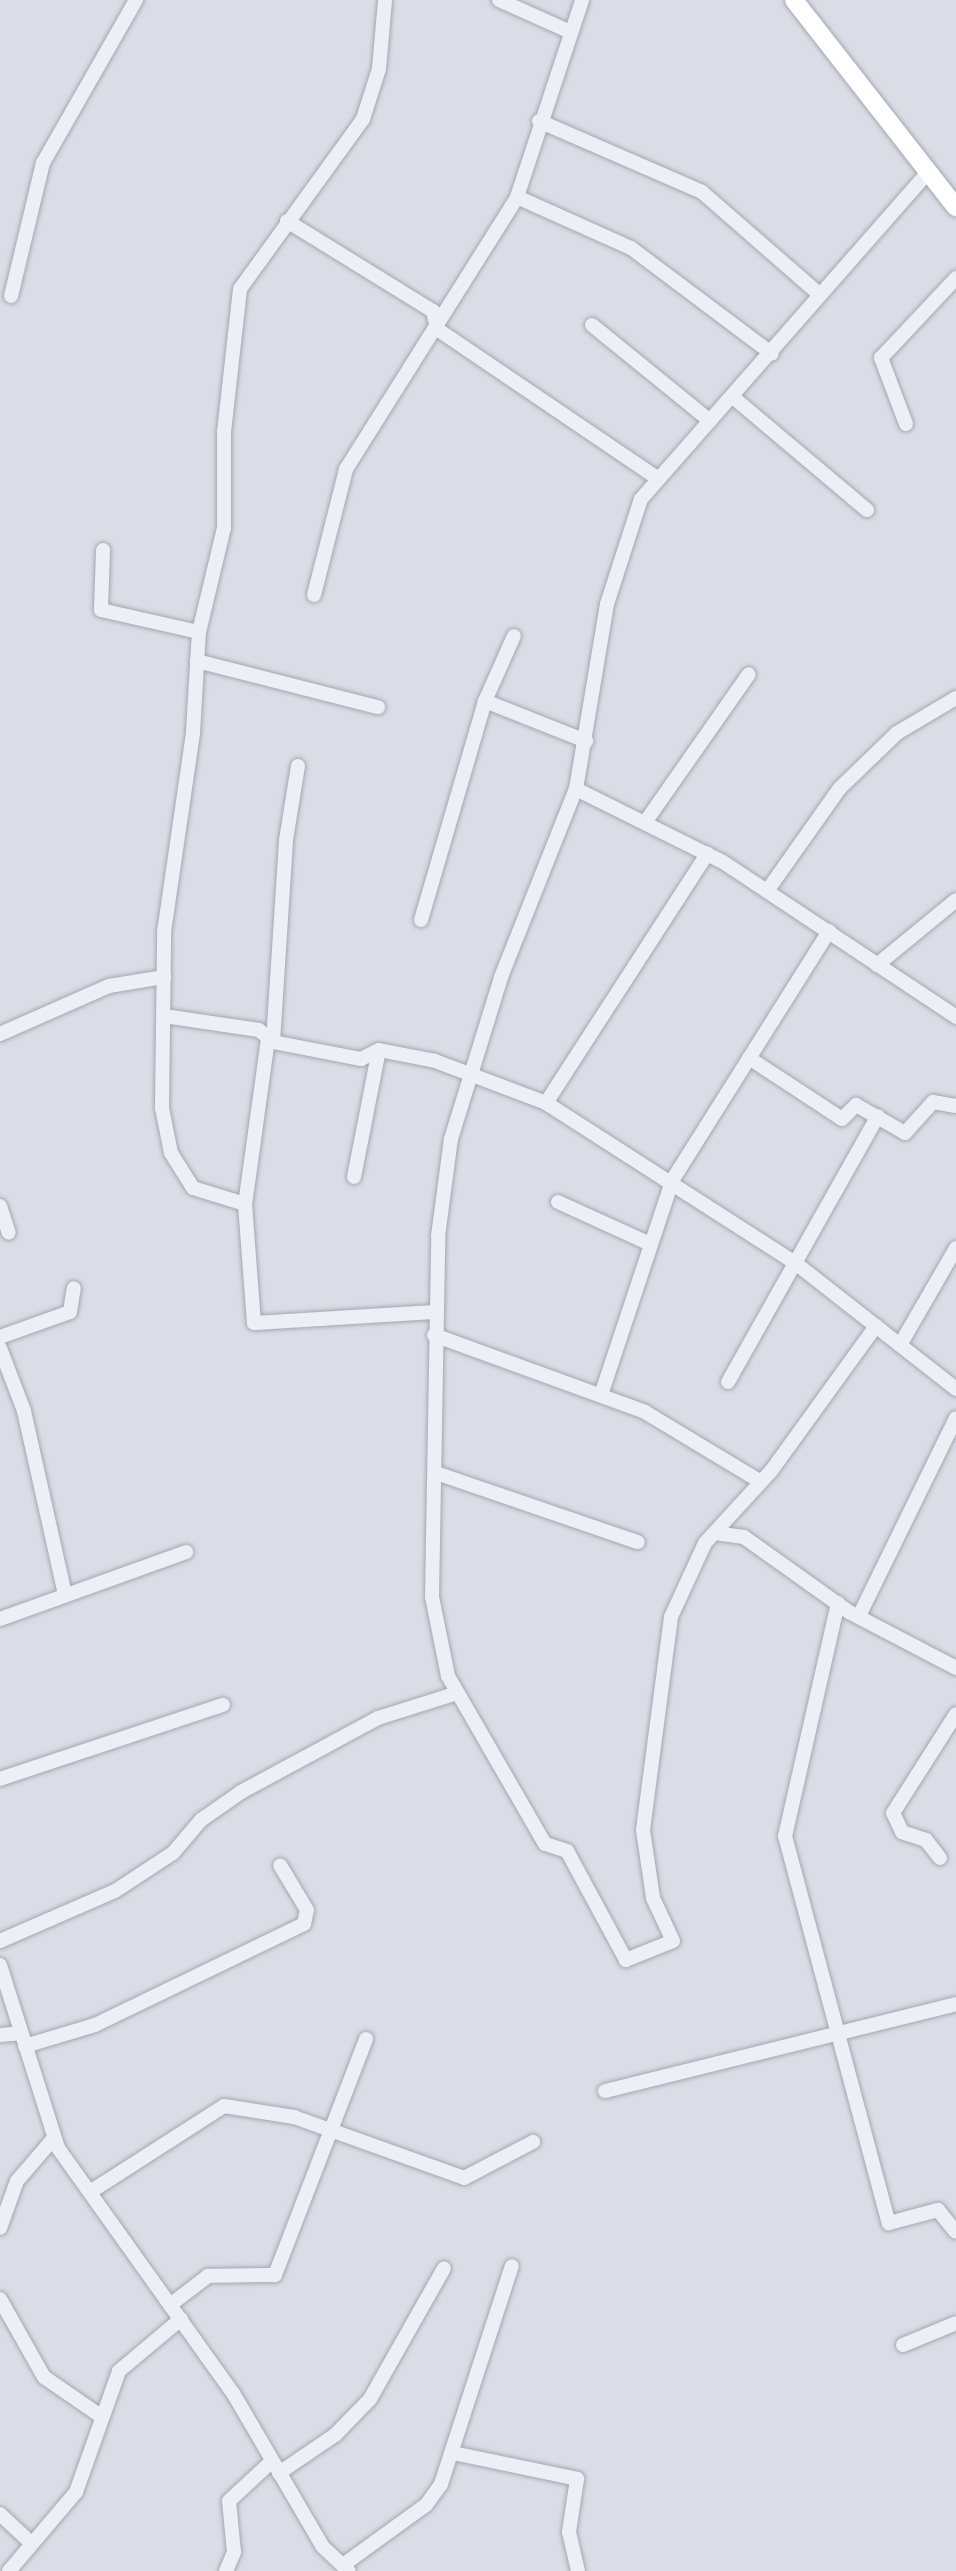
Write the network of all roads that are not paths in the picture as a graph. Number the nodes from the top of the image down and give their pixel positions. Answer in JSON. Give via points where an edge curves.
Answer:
{"nodes":[{"id":1,"x":136,"y":0,"type":"edge"},
{"id":2,"x":385,"y":0,"type":"edge"},
{"id":3,"x":499,"y":0,"type":"edge"},
{"id":4,"x":582,"y":0,"type":"edge"},
{"id":5,"x":794,"y":0,"type":"edge"},
{"id":6,"x":566,"y":30,"type":"junction"},
{"id":7,"x":539,"y":121,"type":"junction"},
{"id":8,"x":928,"y":172,"type":"junction"},
{"id":9,"x":517,"y":197,"type":"junction"},
{"id":10,"x":956,"y":207,"type":"edge"},
{"id":11,"x":287,"y":221,"type":"junction"},
{"id":12,"x":956,"y":278,"type":"edge"},
{"id":13,"x":819,"y":294,"type":"junction"},
{"id":14,"x":11,"y":296,"type":"dead end"},
{"id":15,"x":592,"y":325,"type":"dead end"},
{"id":16,"x":437,"y":329,"type":"junction"},
{"id":17,"x":772,"y":354,"type":"junction"},
{"id":18,"x":734,"y":398,"type":"junction"},
{"id":19,"x":710,"y":421,"type":"junction"},
{"id":20,"x":906,"y":424,"type":"dead end"},
{"id":21,"x":657,"y":478,"type":"junction"},
{"id":22,"x":867,"y":510,"type":"dead end"},
{"id":23,"x":103,"y":550,"type":"dead end"},
{"id":24,"x":314,"y":595,"type":"dead end"},
{"id":25,"x":199,"y":632,"type":"junction"},
{"id":26,"x":514,"y":636,"type":"dead end"},
{"id":27,"x":197,"y":661,"type":"junction"},
{"id":28,"x":749,"y":674,"type":"dead end"},
{"id":29,"x":956,"y":698,"type":"edge"},
{"id":30,"x":485,"y":701,"type":"junction"},
{"id":31,"x":378,"y":707,"type":"dead end"},
{"id":32,"x":586,"y":741,"type":"junction"},
{"id":33,"x":298,"y":766,"type":"dead end"},
{"id":34,"x":576,"y":789,"type":"junction"},
{"id":35,"x":646,"y":821,"type":"junction"},
{"id":36,"x":707,"y":854,"type":"junction"},
{"id":37,"x":767,"y":891,"type":"junction"},
{"id":38,"x":956,"y":900,"type":"edge"},
{"id":39,"x":421,"y":920,"type":"dead end"},
{"id":40,"x":829,"y":931,"type":"junction"},
{"id":41,"x":877,"y":965,"type":"junction"},
{"id":42,"x":164,"y":977,"type":"junction"},
{"id":43,"x":164,"y":1016,"type":"junction"},
{"id":44,"x":956,"y":1017,"type":"edge"},
{"id":45,"x":0,"y":1034,"type":"edge"},
{"id":46,"x":270,"y":1041,"type":"junction"},
{"id":47,"x":379,"y":1050,"type":"junction"},
{"id":48,"x":749,"y":1058,"type":"junction"},
{"id":49,"x":468,"y":1076,"type":"junction"},
{"id":50,"x":546,"y":1103,"type":"junction"},
{"id":51,"x":956,"y":1106,"type":"edge"},
{"id":52,"x":878,"y":1116,"type":"junction"},
{"id":53,"x":354,"y":1177,"type":"dead end"},
{"id":54,"x":673,"y":1179,"type":"junction"},
{"id":55,"x":558,"y":1202,"type":"dead end"},
{"id":56,"x":245,"y":1204,"type":"junction"},
{"id":57,"x":0,"y":1206,"type":"edge"},
{"id":58,"x":9,"y":1233,"type":"dead end"},
{"id":59,"x":650,"y":1244,"type":"junction"},
{"id":60,"x":956,"y":1248,"type":"edge"},
{"id":61,"x":794,"y":1262,"type":"junction"},
{"id":62,"x":74,"y":1288,"type":"dead end"},
{"id":63,"x":435,"y":1312,"type":"junction"},
{"id":64,"x":876,"y":1326,"type":"junction"},
{"id":65,"x":434,"y":1335,"type":"junction"},
{"id":66,"x":0,"y":1337,"type":"edge"},
{"id":67,"x":900,"y":1345,"type":"junction"},
{"id":68,"x":0,"y":1348,"type":"edge"},
{"id":69,"x":728,"y":1382,"type":"dead end"},
{"id":70,"x":956,"y":1389,"type":"edge"},
{"id":71,"x":601,"y":1395,"type":"junction"},
{"id":72,"x":956,"y":1418,"type":"edge"},
{"id":73,"x":439,"y":1474,"type":"junction"},
{"id":74,"x":761,"y":1482,"type":"junction"},
{"id":75,"x":715,"y":1533,"type":"junction"},
{"id":76,"x":638,"y":1542,"type":"dead end"},
{"id":77,"x":186,"y":1552,"type":"dead end"},
{"id":78,"x":65,"y":1595,"type":"junction"},
{"id":79,"x":838,"y":1603,"type":"junction"},
{"id":80,"x":859,"y":1616,"type":"junction"},
{"id":81,"x":0,"y":1619,"type":"edge"},
{"id":82,"x":956,"y":1668,"type":"edge"},
{"id":83,"x":454,"y":1694,"type":"junction"},
{"id":84,"x":223,"y":1705,"type":"dead end"},
{"id":85,"x":956,"y":1714,"type":"edge"},
{"id":86,"x":0,"y":1779,"type":"edge"},
{"id":87,"x":940,"y":1858,"type":"dead end"},
{"id":88,"x":280,"y":1865,"type":"dead end"},
{"id":89,"x":0,"y":1941,"type":"edge"},
{"id":90,"x":0,"y":1965,"type":"edge"},
{"id":91,"x":956,"y":2004,"type":"edge"},
{"id":92,"x":843,"y":2032,"type":"junction"},
{"id":93,"x":0,"y":2035,"type":"edge"},
{"id":94,"x":366,"y":2039,"type":"dead end"},
{"id":95,"x":23,"y":2040,"type":"junction"},
{"id":96,"x":605,"y":2091,"type":"dead end"},
{"id":97,"x":330,"y":2132,"type":"junction"},
{"id":98,"x":54,"y":2138,"type":"junction"},
{"id":99,"x":533,"y":2142,"type":"dead end"},
{"id":100,"x":90,"y":2192,"type":"junction"},
{"id":101,"x":0,"y":2228,"type":"edge"},
{"id":102,"x":956,"y":2232,"type":"edge"},
{"id":103,"x":512,"y":2266,"type":"dead end"},
{"id":104,"x":444,"y":2268,"type":"dead end"},
{"id":105,"x":0,"y":2299,"type":"edge"},
{"id":106,"x":170,"y":2305,"type":"junction"},
{"id":107,"x":181,"y":2319,"type":"junction"},
{"id":108,"x":954,"y":2329,"type":"edge"},
{"id":109,"x":903,"y":2345,"type":"dead end"},
{"id":110,"x":99,"y":2415,"type":"junction"},
{"id":111,"x":453,"y":2453,"type":"junction"},
{"id":112,"x":276,"y":2467,"type":"junction"},
{"id":113,"x":0,"y":2514,"type":"edge"},
{"id":114,"x":31,"y":2543,"type":"junction"},
{"id":115,"x":346,"y":2568,"type":"edge"},
{"id":116,"x":9,"y":2571,"type":"edge"},
{"id":117,"x":226,"y":2571,"type":"edge"},
{"id":118,"x":578,"y":2571,"type":"edge"}],
"edges":[{"from":1,"to":14,"type":"street","via":[[43,163]]},
{"from":2,"to":11,"type":"street","via":[[379,69],[363,119]]},
{"from":3,"to":6,"type":"street"},
{"from":4,"to":6,"type":"street"},
{"from":5,"to":8,"type":"street"},
{"from":6,"to":7,"type":"street"},
{"from":7,"to":9,"type":"street"},
{"from":7,"to":13,"type":"street","via":[[702,192]]},
{"from":8,"to":10,"type":"street"},
{"from":8,"to":13,"type":"street"},
{"from":9,"to":16,"type":"street"},
{"from":9,"to":17,"type":"street","via":[[631,248]]},
{"from":11,"to":16,"type":"street","via":[[433,311]]},
{"from":11,"to":25,"type":"street","via":[[240,289],[224,432],[224,528]]},
{"from":12,"to":20,"type":"street","via":[[881,358]]},
{"from":13,"to":17,"type":"street"},
{"from":15,"to":19,"type":"street"},
{"from":16,"to":21,"type":"street"},
{"from":16,"to":24,"type":"street","via":[[350,459]]},
{"from":17,"to":18,"type":"street"},
{"from":18,"to":19,"type":"street"},
{"from":18,"to":22,"type":"street"},
{"from":19,"to":21,"type":"street"},
{"from":21,"to":32,"type":"street","via":[[641,499],[607,604]]},
{"from":23,"to":25,"type":"street","via":[[101,610]]},
{"from":25,"to":27,"type":"street"},
{"from":26,"to":30,"type":"street"},
{"from":27,"to":31,"type":"street"},
{"from":27,"to":42,"type":"street"},
{"from":28,"to":35,"type":"street"},
{"from":29,"to":37,"type":"street","via":[[897,733],[840,788]]},
{"from":30,"to":32,"type":"street"},
{"from":30,"to":39,"type":"street"},
{"from":32,"to":34,"type":"street"},
{"from":33,"to":46,"type":"street","via":[[287,828]]},
{"from":34,"to":35,"type":"street"},
{"from":34,"to":49,"type":"street"},
{"from":35,"to":36,"type":"street"},
{"from":36,"to":37,"type":"street"},
{"from":36,"to":50,"type":"street"},
{"from":37,"to":40,"type":"street"},
{"from":38,"to":41,"type":"street"},
{"from":40,"to":41,"type":"street"},
{"from":40,"to":48,"type":"street"},
{"from":41,"to":44,"type":"street"},
{"from":42,"to":43,"type":"street"},
{"from":42,"to":45,"type":"street","via":[[109,986]]},
{"from":43,"to":46,"type":"street","via":[[259,1030]]},
{"from":43,"to":56,"type":"street","via":[[162,1108],[179,1175],[203,1193]]},
{"from":46,"to":47,"type":"street","via":[[361,1059]]},
{"from":46,"to":56,"type":"street"},
{"from":47,"to":49,"type":"street","via":[[435,1061]]},
{"from":47,"to":53,"type":"street"},
{"from":48,"to":52,"type":"street","via":[[842,1119],[856,1105]]},
{"from":48,"to":54,"type":"street"},
{"from":49,"to":50,"type":"street"},
{"from":49,"to":63,"type":"street","via":[[451,1139]]},
{"from":50,"to":54,"type":"street"},
{"from":51,"to":52,"type":"street","via":[[933,1102],[905,1133]]},
{"from":52,"to":61,"type":"street"},
{"from":54,"to":59,"type":"street"},
{"from":54,"to":61,"type":"street"},
{"from":55,"to":59,"type":"street"},
{"from":56,"to":63,"type":"street","via":[[256,1325]]},
{"from":57,"to":58,"type":"street"},
{"from":59,"to":71,"type":"street"},
{"from":60,"to":67,"type":"street"},
{"from":61,"to":64,"type":"street"},
{"from":61,"to":69,"type":"street"},
{"from":62,"to":66,"type":"street","via":[[70,1312]]},
{"from":63,"to":65,"type":"street"},
{"from":64,"to":67,"type":"street"},
{"from":64,"to":74,"type":"street"},
{"from":65,"to":71,"type":"street"},
{"from":65,"to":73,"type":"street"},
{"from":67,"to":70,"type":"street"},
{"from":68,"to":78,"type":"street","via":[[24,1411]]},
{"from":71,"to":74,"type":"street","via":[[645,1412]]},
{"from":72,"to":80,"type":"street"},
{"from":73,"to":76,"type":"street"},
{"from":73,"to":83,"type":"street","via":[[432,1597]]},
{"from":74,"to":75,"type":"street"},
{"from":75,"to":79,"type":"street","via":[[744,1537]]},
{"from":75,"to":83,"type":"street","via":[[699,1552],[662,1645],[648,1754],[643,1830],[653,1898],[671,1945],[633,1960],[622,1957],[567,1851],[545,1844]]},
{"from":77,"to":78,"type":"street"},
{"from":78,"to":81,"type":"street"},
{"from":79,"to":80,"type":"street"},
{"from":79,"to":92,"type":"street","via":[[785,1836]]},
{"from":80,"to":82,"type":"street"},
{"from":83,"to":89,"type":"street","via":[[378,1718],[241,1792],[201,1820],[173,1853],[117,1890],[93,1898],[79,1912]]},
{"from":84,"to":86,"type":"street"},
{"from":85,"to":87,"type":"street","via":[[893,1813],[902,1832],[926,1840]]},
{"from":88,"to":95,"type":"street","via":[[307,1910],[304,1924],[95,2025]]},
{"from":90,"to":95,"type":"street"},
{"from":91,"to":92,"type":"street"},
{"from":92,"to":96,"type":"street"},
{"from":92,"to":102,"type":"street","via":[[889,2223],[938,2210]]},
{"from":93,"to":95,"type":"street"},
{"from":94,"to":97,"type":"street"},
{"from":95,"to":98,"type":"street"},
{"from":97,"to":99,"type":"street","via":[[464,2178]]},
{"from":97,"to":100,"type":"street","via":[[294,2117],[220,2106],[188,2135]]},
{"from":97,"to":106,"type":"street","via":[[275,2275],[208,2276]]},
{"from":98,"to":100,"type":"street"},
{"from":98,"to":101,"type":"street","via":[[17,2181]]},
{"from":100,"to":106,"type":"street"},
{"from":103,"to":111,"type":"street"},
{"from":104,"to":112,"type":"street","via":[[370,2399],[335,2435]]},
{"from":105,"to":110,"type":"street","via":[[44,2377]]},
{"from":106,"to":107,"type":"street"},
{"from":107,"to":110,"type":"street","via":[[119,2371]]},
{"from":107,"to":112,"type":"street"},
{"from":108,"to":109,"type":"street"},
{"from":110,"to":114,"type":"street","via":[[76,2492]]},
{"from":111,"to":115,"type":"street","via":[[426,2505]]},
{"from":111,"to":118,"type":"street","via":[[577,2479],[569,2532]]},
{"from":112,"to":115,"type":"street","via":[[323,2547]]},
{"from":112,"to":117,"type":"street","via":[[229,2501],[234,2552]]},
{"from":113,"to":114,"type":"street"},
{"from":114,"to":116,"type":"street"}]}
